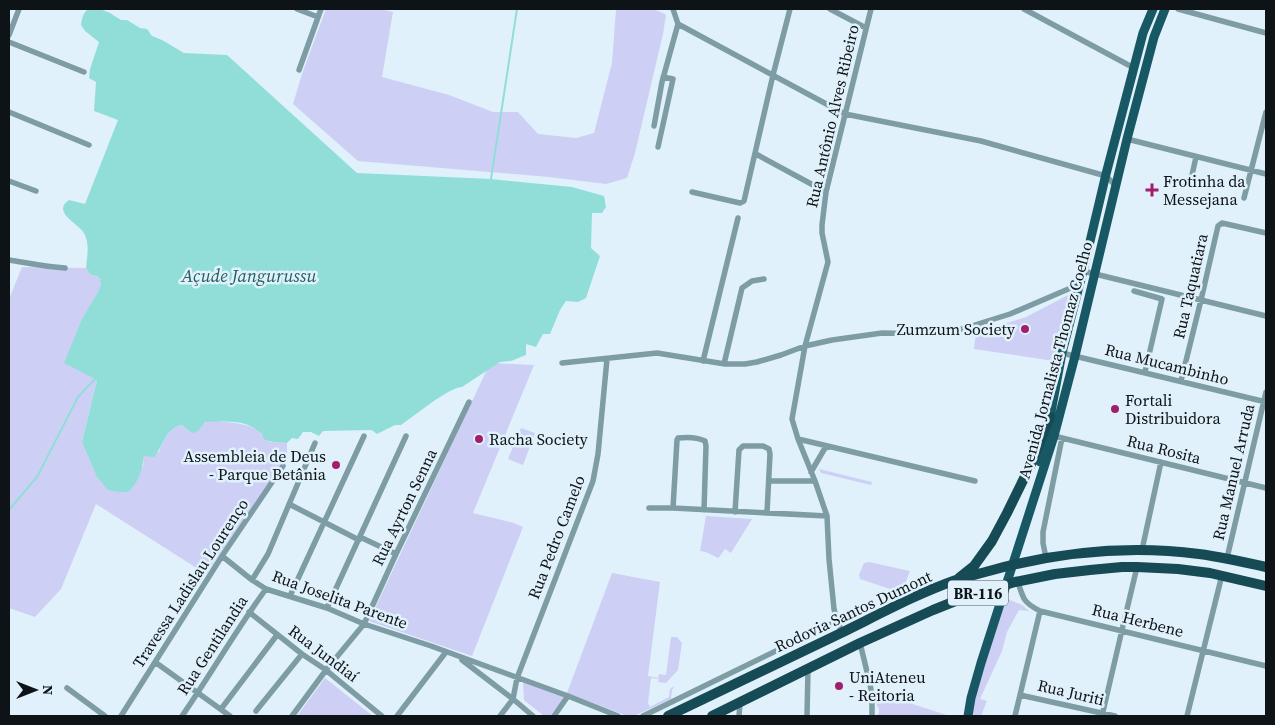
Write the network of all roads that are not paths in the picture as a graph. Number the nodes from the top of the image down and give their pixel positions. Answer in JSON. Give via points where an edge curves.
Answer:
{"nodes":[{"id":1,"x":19,"y":9,"type":"edge"},
{"id":2,"x":297,"y":9,"type":"edge"},
{"id":3,"x":320,"y":9,"type":"edge"},
{"id":4,"x":674,"y":9,"type":"edge"},
{"id":5,"x":790,"y":9,"type":"edge"},
{"id":6,"x":830,"y":9,"type":"edge"},
{"id":7,"x":871,"y":9,"type":"edge"},
{"id":8,"x":1024,"y":9,"type":"edge"},
{"id":9,"x":1153,"y":9,"type":"edge"},
{"id":10,"x":1165,"y":9,"type":"edge"},
{"id":11,"x":1178,"y":9,"type":"edge"},
{"id":12,"x":318,"y":17,"type":"junction"},
{"id":13,"x":678,"y":24,"type":"junction"},
{"id":14,"x":866,"y":28,"type":"junction"},
{"id":15,"x":1143,"y":33,"type":"junction"},
{"id":16,"x":1266,"y":33,"type":"edge"},
{"id":17,"x":9,"y":35,"type":"edge"},
{"id":18,"x":1154,"y":37,"type":"junction"},
{"id":19,"x":9,"y":42,"type":"edge"},
{"id":20,"x":1134,"y":68,"type":"junction"},
{"id":21,"x":299,"y":70,"type":"dead end"},
{"id":22,"x":84,"y":72,"type":"dead end"},
{"id":23,"x":773,"y":75,"type":"junction"},
{"id":24,"x":663,"y":77,"type":"junction"},
{"id":25,"x":1131,"y":81,"type":"junction"},
{"id":26,"x":1141,"y":84,"type":"junction"},
{"id":27,"x":9,"y":112,"type":"edge"},
{"id":28,"x":1266,"y":112,"type":"edge"},
{"id":29,"x":845,"y":114,"type":"junction"},
{"id":30,"x":654,"y":126,"type":"dead end"},
{"id":31,"x":1127,"y":139,"type":"junction"},
{"id":32,"x":89,"y":145,"type":"dead end"},
{"id":33,"x":658,"y":147,"type":"dead end"},
{"id":34,"x":756,"y":154,"type":"junction"},
{"id":35,"x":1196,"y":157,"type":"junction"},
{"id":36,"x":1252,"y":170,"type":"junction"},
{"id":37,"x":1266,"y":174,"type":"edge"},
{"id":38,"x":1106,"y":176,"type":"junction"},
{"id":39,"x":9,"y":181,"type":"edge"},
{"id":40,"x":1190,"y":184,"type":"dead end"},
{"id":41,"x":1116,"y":185,"type":"junction"},
{"id":42,"x":36,"y":191,"type":"dead end"},
{"id":43,"x":692,"y":192,"type":"dead end"},
{"id":44,"x":826,"y":192,"type":"junction"},
{"id":45,"x":1244,"y":198,"type":"dead end"},
{"id":46,"x":738,"y":218,"type":"dead end"},
{"id":47,"x":1266,"y":233,"type":"edge"},
{"id":48,"x":9,"y":260,"type":"edge"},
{"id":49,"x":65,"y":268,"type":"dead end"},
{"id":50,"x":1083,"y":271,"type":"junction"},
{"id":51,"x":1094,"y":274,"type":"junction"},
{"id":52,"x":764,"y":279,"type":"dead end"},
{"id":53,"x":1080,"y":284,"type":"junction"},
{"id":54,"x":1134,"y":291,"type":"dead end"},
{"id":55,"x":1201,"y":300,"type":"junction"},
{"id":56,"x":1266,"y":316,"type":"edge"},
{"id":57,"x":805,"y":346,"type":"junction"},
{"id":58,"x":1062,"y":353,"type":"junction"},
{"id":59,"x":1075,"y":356,"type":"junction"},
{"id":60,"x":607,"y":359,"type":"junction"},
{"id":61,"x":703,"y":361,"type":"junction"},
{"id":62,"x":562,"y":363,"type":"dead end"},
{"id":63,"x":724,"y":364,"type":"junction"},
{"id":64,"x":1145,"y":372,"type":"junction"},
{"id":65,"x":1181,"y":381,"type":"junction"},
{"id":66,"x":1266,"y":392,"type":"edge"},
{"id":67,"x":469,"y":402,"type":"dead end"},
{"id":68,"x":1265,"y":402,"type":"edge"},
{"id":69,"x":1050,"y":417,"type":"junction"},
{"id":70,"x":364,"y":436,"type":"dead end"},
{"id":71,"x":406,"y":436,"type":"dead end"},
{"id":72,"x":1058,"y":437,"type":"junction"},
{"id":73,"x":798,"y":439,"type":"junction"},
{"id":74,"x":315,"y":443,"type":"dead end"},
{"id":75,"x":831,"y":446,"type":"junction"},
{"id":76,"x":1161,"y":462,"type":"junction"},
{"id":77,"x":283,"y":466,"type":"dead end"},
{"id":78,"x":811,"y":472,"type":"junction"},
{"id":79,"x":769,"y":480,"type":"junction"},
{"id":80,"x":815,"y":481,"type":"junction"},
{"id":81,"x":976,"y":481,"type":"dead end"},
{"id":82,"x":1245,"y":483,"type":"junction"},
{"id":83,"x":1266,"y":488,"type":"edge"},
{"id":84,"x":289,"y":504,"type":"junction"},
{"id":85,"x":649,"y":508,"type":"dead end"},
{"id":86,"x":673,"y":508,"type":"junction"},
{"id":87,"x":704,"y":510,"type":"junction"},
{"id":88,"x":735,"y":512,"type":"junction"},
{"id":89,"x":767,"y":513,"type":"junction"},
{"id":90,"x":827,"y":516,"type":"junction"},
{"id":91,"x":324,"y":521,"type":"junction"},
{"id":92,"x":360,"y":539,"type":"junction"},
{"id":93,"x":1018,"y":542,"type":"junction"},
{"id":94,"x":1142,"y":550,"type":"junction"},
{"id":95,"x":396,"y":554,"type":"junction"},
{"id":96,"x":222,"y":556,"type":"junction"},
{"id":97,"x":1046,"y":558,"type":"junction"},
{"id":98,"x":1227,"y":558,"type":"junction"},
{"id":99,"x":1266,"y":567,"type":"edge"},
{"id":100,"x":1138,"y":568,"type":"junction"},
{"id":101,"x":1222,"y":575,"type":"junction"},
{"id":102,"x":252,"y":580,"type":"junction"},
{"id":103,"x":957,"y":580,"type":"junction"},
{"id":104,"x":1018,"y":582,"type":"junction"},
{"id":105,"x":1266,"y":586,"type":"edge"},
{"id":106,"x":266,"y":589,"type":"junction"},
{"id":107,"x":290,"y":596,"type":"junction"},
{"id":108,"x":327,"y":608,"type":"junction"},
{"id":109,"x":1040,"y":611,"type":"junction"},
{"id":110,"x":249,"y":612,"type":"junction"},
{"id":111,"x":992,"y":620,"type":"junction"},
{"id":112,"x":837,"y":621,"type":"junction"},
{"id":113,"x":364,"y":624,"type":"junction"},
{"id":114,"x":1122,"y":630,"type":"junction"},
{"id":115,"x":842,"y":632,"type":"junction"},
{"id":116,"x":277,"y":635,"type":"junction"},
{"id":117,"x":860,"y":643,"type":"junction"},
{"id":118,"x":1203,"y":650,"type":"junction"},
{"id":119,"x":446,"y":652,"type":"junction"},
{"id":120,"x":302,"y":654,"type":"junction"},
{"id":121,"x":456,"y":656,"type":"junction"},
{"id":122,"x":155,"y":662,"type":"junction"},
{"id":123,"x":1266,"y":666,"type":"edge"},
{"id":124,"x":808,"y":669,"type":"junction"},
{"id":125,"x":326,"y":670,"type":"junction"},
{"id":126,"x":517,"y":678,"type":"junction"},
{"id":127,"x":68,"y":688,"type":"dead end"},
{"id":128,"x":198,"y":694,"type":"junction"},
{"id":129,"x":1020,"y":695,"type":"junction"},
{"id":130,"x":568,"y":696,"type":"junction"},
{"id":131,"x":513,"y":699,"type":"junction"},
{"id":132,"x":740,"y":703,"type":"junction"},
{"id":133,"x":220,"y":709,"type":"junction"},
{"id":134,"x":256,"y":711,"type":"dead end"},
{"id":135,"x":1103,"y":715,"type":"edge"},
{"id":136,"x":105,"y":716,"type":"edge"},
{"id":137,"x":121,"y":716,"type":"edge"},
{"id":138,"x":182,"y":716,"type":"edge"},
{"id":139,"x":230,"y":716,"type":"edge"},
{"id":140,"x":292,"y":716,"type":"edge"},
{"id":141,"x":382,"y":716,"type":"edge"},
{"id":142,"x":397,"y":716,"type":"edge"},
{"id":143,"x":500,"y":716,"type":"edge"},
{"id":144,"x":533,"y":716,"type":"edge"},
{"id":145,"x":554,"y":716,"type":"edge"},
{"id":146,"x":618,"y":716,"type":"edge"},
{"id":147,"x":643,"y":716,"type":"edge"},
{"id":148,"x":668,"y":716,"type":"edge"},
{"id":149,"x":712,"y":716,"type":"edge"},
{"id":150,"x":740,"y":716,"type":"edge"},
{"id":151,"x":807,"y":716,"type":"edge"},
{"id":152,"x":872,"y":716,"type":"edge"},
{"id":153,"x":963,"y":716,"type":"edge"},
{"id":154,"x":968,"y":716,"type":"edge"},
{"id":155,"x":1015,"y":716,"type":"edge"},
{"id":156,"x":1115,"y":716,"type":"edge"},
{"id":157,"x":1187,"y":716,"type":"edge"}],
"edges":[{"from":1,"to":17,"type":"street"},
{"from":2,"to":12,"type":"street"},
{"from":3,"to":12,"type":"street"},
{"from":4,"to":13,"type":"street"},
{"from":5,"to":23,"type":"street"},
{"from":6,"to":14,"type":"street"},
{"from":7,"to":14,"type":"street","name":"Rua Antônio Alves Ribeiro"},
{"from":8,"to":20,"type":"street"},
{"from":9,"to":15,"type":"main road","name":"Avenida Jornalista Thomaz Coelho"},
{"from":10,"to":18,"type":"main road","name":"Avenida Jornalista Thomaz Coelho"},
{"from":11,"to":16,"type":"street"},
{"from":12,"to":21,"type":"street"},
{"from":13,"to":23,"type":"street"},
{"from":13,"to":24,"type":"street"},
{"from":14,"to":29,"type":"street","name":"Rua Antônio Alves Ribeiro"},
{"from":15,"to":18,"type":"main road"},
{"from":15,"to":20,"type":"main road","name":"Avenida Jornalista Thomaz Coelho"},
{"from":18,"to":26,"type":"main road","name":"Avenida Jornalista Thomaz Coelho"},
{"from":19,"to":22,"type":"street"},
{"from":20,"to":25,"type":"main road","name":"Avenida Jornalista Thomaz Coelho"},
{"from":23,"to":29,"type":"street"},
{"from":23,"to":34,"type":"street"},
{"from":24,"to":30,"type":"street"},
{"from":24,"to":33,"type":"street","via":[[673,79]]},
{"from":25,"to":26,"type":"main road"},
{"from":25,"to":38,"type":"main road","name":"Avenida Jornalista Thomaz Coelho"},
{"from":26,"to":31,"type":"main road","name":"Avenida Jornalista Thomaz Coelho"},
{"from":27,"to":32,"type":"street"},
{"from":28,"to":36,"type":"street"},
{"from":29,"to":38,"type":"street","via":[[981,141]]},
{"from":29,"to":44,"type":"street","name":"Rua Antônio Alves Ribeiro"},
{"from":31,"to":35,"type":"street"},
{"from":31,"to":41,"type":"main road","name":"Avenida Jornalista Thomaz Coelho"},
{"from":34,"to":43,"type":"street","via":[[743,203]]},
{"from":34,"to":44,"type":"street"},
{"from":35,"to":36,"type":"street"},
{"from":35,"to":40,"type":"street"},
{"from":36,"to":37,"type":"street"},
{"from":36,"to":45,"type":"street"},
{"from":38,"to":41,"type":"street"},
{"from":38,"to":50,"type":"main road","name":"Avenida Jornalista Thomaz Coelho"},
{"from":39,"to":42,"type":"street"},
{"from":41,"to":51,"type":"main road","name":"Avenida Jornalista Thomaz Coelho"},
{"from":44,"to":57,"type":"street","name":"Rua Antônio Alves Ribeiro","via":[[822,233],[828,262]]},
{"from":46,"to":61,"type":"street"},
{"from":47,"to":55,"type":"street","name":"Rua Taquatiara","via":[[1222,223],[1218,226]]},
{"from":48,"to":49,"type":"street"},
{"from":50,"to":51,"type":"street"},
{"from":50,"to":53,"type":"main road","name":"Avenida Jornalista Thomaz Coelho"},
{"from":51,"to":55,"type":"street"},
{"from":51,"to":59,"type":"main road","name":"Avenida Jornalista Thomaz Coelho"},
{"from":52,"to":63,"type":"street","via":[[752,281],[742,288]]},
{"from":53,"to":57,"type":"street","via":[[1010,314],[962,328],[928,334],[882,333]]},
{"from":53,"to":58,"type":"main road","name":"Avenida Jornalista Thomaz Coelho"},
{"from":54,"to":64,"type":"street","via":[[1162,300]]},
{"from":55,"to":56,"type":"street"},
{"from":55,"to":65,"type":"street","name":"Rua Taquatiara"},
{"from":57,"to":63,"type":"street","via":[[757,362]]},
{"from":57,"to":73,"type":"street","name":"Rua Antônio Alves Ribeiro","via":[[792,419]]},
{"from":58,"to":59,"type":"street","name":"Rua Mucambinho"},
{"from":58,"to":69,"type":"main road","name":"Avenida Jornalista Thomaz Coelho"},
{"from":59,"to":64,"type":"street","name":"Rua Mucambinho"},
{"from":59,"to":72,"type":"main road","name":"Avenida Jornalista Thomaz Coelho"},
{"from":60,"to":61,"type":"street","via":[[657,353]]},
{"from":60,"to":62,"type":"street"},
{"from":60,"to":126,"type":"street","name":"Rua Pedro Camelo","via":[[593,482]]},
{"from":61,"to":63,"type":"street"},
{"from":64,"to":65,"type":"street","name":"Rua Mucambinho"},
{"from":65,"to":68,"type":"street","name":"Rua Mucambinho"},
{"from":66,"to":68,"type":"street","name":"Rua Manuel Arruda"},
{"from":67,"to":95,"type":"street","name":"Rua Ayrton Senna"},
{"from":68,"to":82,"type":"street","name":"Rua Manuel Arruda"},
{"from":69,"to":93,"type":"main road","name":"Avenida Jornalista Thomaz Coelho"},
{"from":69,"to":103,"type":"highway","via":[[1032,462],[992,541],[974,566]]},
{"from":70,"to":91,"type":"street"},
{"from":71,"to":92,"type":"street"},
{"from":72,"to":76,"type":"street","name":"Rua Rosita"},
{"from":72,"to":93,"type":"main road","name":"Avenida Jornalista Thomaz Coelho"},
{"from":72,"to":97,"type":"street","via":[[1044,532]]},
{"from":73,"to":75,"type":"street"},
{"from":73,"to":78,"type":"street","name":"Rua Antônio Alves Ribeiro"},
{"from":74,"to":84,"type":"street"},
{"from":75,"to":78,"type":"street","via":[[825,448]]},
{"from":75,"to":81,"type":"street"},
{"from":76,"to":82,"type":"street","name":"Rua Rosita"},
{"from":76,"to":94,"type":"street"},
{"from":77,"to":96,"type":"street","name":"Travessa Ladislau Lourenço"},
{"from":78,"to":80,"type":"street","name":"Rua Antônio Alves Ribeiro"},
{"from":79,"to":80,"type":"street"},
{"from":79,"to":88,"type":"street","via":[[769,449],[741,447]]},
{"from":79,"to":89,"type":"street"},
{"from":80,"to":90,"type":"street","name":"Rua Antônio Alves Ribeiro"},
{"from":82,"to":83,"type":"street","name":"Rua Rosita"},
{"from":82,"to":98,"type":"street","name":"Rua Manuel Arruda"},
{"from":84,"to":91,"type":"street"},
{"from":84,"to":102,"type":"street","via":[[268,554]]},
{"from":85,"to":86,"type":"street"},
{"from":86,"to":87,"type":"street"},
{"from":86,"to":87,"type":"street","via":[[677,441],[682,438],[705,441]]},
{"from":87,"to":88,"type":"street"},
{"from":88,"to":89,"type":"street"},
{"from":89,"to":90,"type":"street"},
{"from":90,"to":112,"type":"street","name":"Rua Antônio Alves Ribeiro"},
{"from":91,"to":92,"type":"street"},
{"from":91,"to":107,"type":"street"},
{"from":92,"to":95,"type":"street"},
{"from":92,"to":108,"type":"street"},
{"from":93,"to":111,"type":"main road","name":"Avenida Jornalista Thomaz Coelho"},
{"from":94,"to":97,"type":"highway","name":"Rodovia Santos Dumont","number":"BR-116"},
{"from":94,"to":98,"type":"highway","name":"Rodovia Santos Dumont","number":"BR-116"},
{"from":95,"to":113,"type":"street","name":"Rua Ayrton Senna"},
{"from":96,"to":102,"type":"street","name":"Rua Joselita Parente"},
{"from":96,"to":122,"type":"street","name":"Travessa Ladislau Lourenço"},
{"from":97,"to":103,"type":"highway","name":"Rodovia Santos Dumont","number":"BR-116"},
{"from":98,"to":99,"type":"highway","name":"Rodovia Santos Dumont","number":"BR-116"},
{"from":100,"to":101,"type":"highway","name":"Rodovia Santos Dumont","number":"BR-116"},
{"from":100,"to":104,"type":"highway","name":"Rodovia Santos Dumont","number":"BR-116","via":[[1055,574]]},
{"from":100,"to":114,"type":"street"},
{"from":101,"to":105,"type":"highway","name":"Rodovia Santos Dumont","number":"BR-116"},
{"from":101,"to":118,"type":"street"},
{"from":102,"to":106,"type":"street","name":"Rua Joselita Parente"},
{"from":103,"to":115,"type":"highway","name":"Rodovia Santos Dumont","number":"BR-116"},
{"from":104,"to":109,"type":"street","name":"Rua Herbene","via":[[1024,599]]},
{"from":104,"to":117,"type":"highway","name":"Rodovia Santos Dumont","number":"BR-116","via":[[968,596]]},
{"from":106,"to":107,"type":"street","name":"Rua Joselita Parente"},
{"from":106,"to":110,"type":"street","name":"Rua Gentilandia"},
{"from":107,"to":108,"type":"street","name":"Rua Joselita Parente"},
{"from":108,"to":113,"type":"street","name":"Rua Joselita Parente"},
{"from":109,"to":114,"type":"street","name":"Rua Herbene"},
{"from":109,"to":129,"type":"street"},
{"from":110,"to":116,"type":"street","name":"Rua Jundiaí"},
{"from":110,"to":128,"type":"street","name":"Rua Gentilandia"},
{"from":111,"to":153,"type":"main road","name":"Avenida Jornalista Thomaz Coelho","via":[[973,674]]},
{"from":111,"to":154,"type":"main road","name":"Avenida Jornalista Thomaz Coelho"},
{"from":112,"to":115,"type":"street","name":"Rua Antônio Alves Ribeiro"},
{"from":112,"to":147,"type":"street"},
{"from":113,"to":119,"type":"street","name":"Rua Joselita Parente"},
{"from":113,"to":125,"type":"street","name":"Rua Ayrton Senna"},
{"from":114,"to":118,"type":"street","name":"Rua Herbene"},
{"from":114,"to":135,"type":"street"},
{"from":115,"to":148,"type":"highway","name":"Rodovia Santos Dumont","number":"BR-116"},
{"from":116,"to":120,"type":"street","name":"Rua Jundiaí"},
{"from":116,"to":133,"type":"street"},
{"from":117,"to":124,"type":"highway","name":"Rodovia Santos Dumont","number":"BR-116"},
{"from":117,"to":152,"type":"street","via":[[872,696]]},
{"from":118,"to":123,"type":"street","name":"Rua Herbene"},
{"from":118,"to":157,"type":"street"},
{"from":119,"to":121,"type":"street","name":"Rua Joselita Parente"},
{"from":119,"to":142,"type":"street"},
{"from":120,"to":125,"type":"street","name":"Rua Jundiaí"},
{"from":120,"to":134,"type":"street"},
{"from":121,"to":126,"type":"street","name":"Rua Joselita Parente"},
{"from":121,"to":131,"type":"street","name":"Rua Joselita Parente"},
{"from":122,"to":128,"type":"street"},
{"from":122,"to":137,"type":"street","name":"Travessa Ladislau Lourenço"},
{"from":124,"to":132,"type":"highway","name":"Rodovia Santos Dumont","number":"BR-116"},
{"from":124,"to":151,"type":"street"},
{"from":125,"to":140,"type":"street","name":"Rua Ayrton Senna"},
{"from":125,"to":141,"type":"street","name":"Rua Jundiaí"},
{"from":126,"to":130,"type":"street","name":"Rua Joselita Parente"},
{"from":126,"to":131,"type":"street","name":"Rua Pedro Camelo"},
{"from":127,"to":136,"type":"street"},
{"from":128,"to":133,"type":"street"},
{"from":128,"to":138,"type":"street","name":"Rua Gentilandia"},
{"from":129,"to":135,"type":"street","name":"Rua Juriti"},
{"from":129,"to":155,"type":"street"},
{"from":130,"to":145,"type":"street"},
{"from":130,"to":146,"type":"street","name":"Rua Joselita Parente"},
{"from":131,"to":143,"type":"street","name":"Rua Pedro Camelo"},
{"from":131,"to":144,"type":"street","name":"Rua Joselita Parente"},
{"from":132,"to":149,"type":"highway","name":"Rodovia Santos Dumont","number":"BR-116"},
{"from":132,"to":150,"type":"street"},
{"from":133,"to":139,"type":"street"},
{"from":135,"to":156,"type":"street","name":"Rua Juriti"}]}
